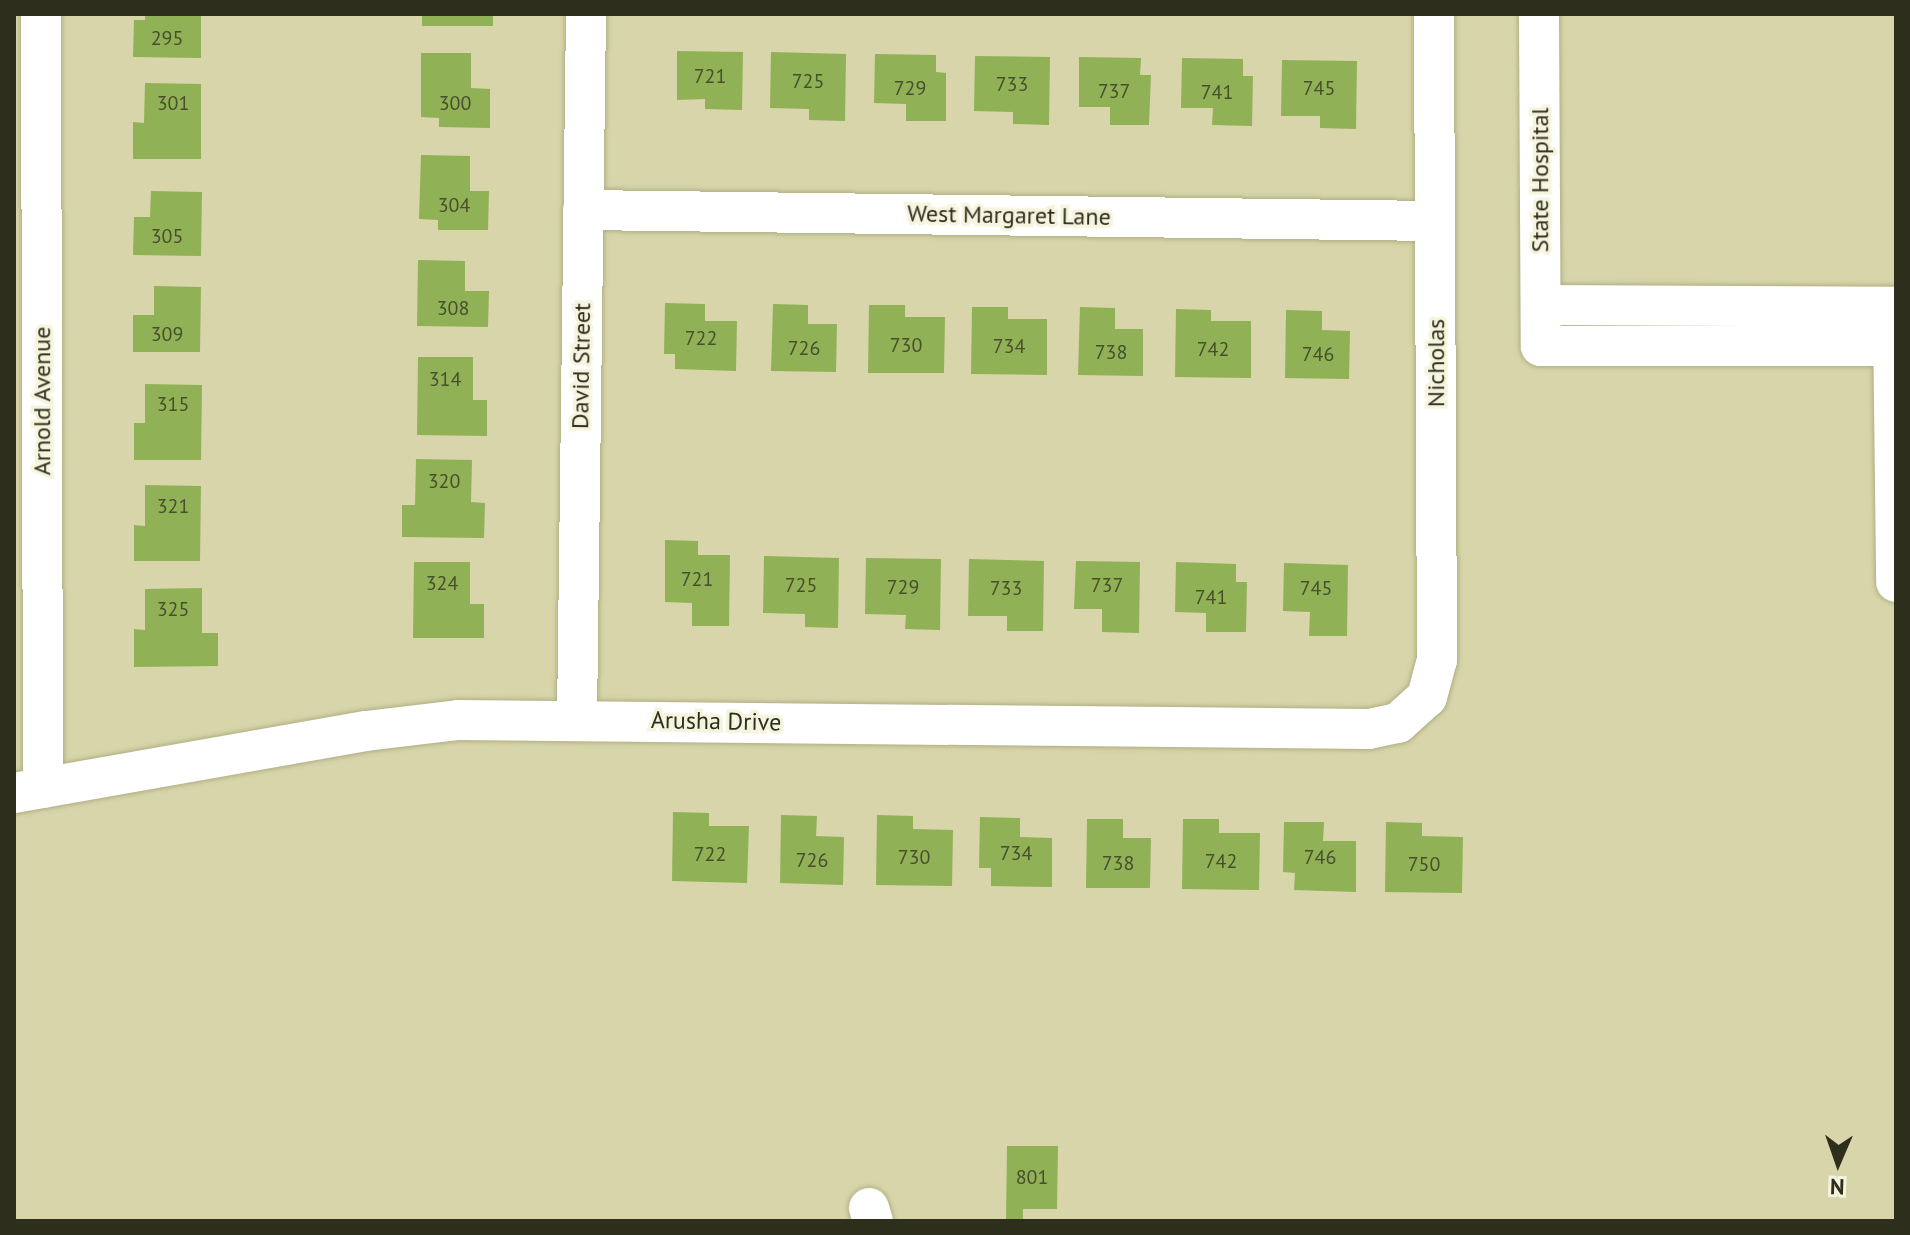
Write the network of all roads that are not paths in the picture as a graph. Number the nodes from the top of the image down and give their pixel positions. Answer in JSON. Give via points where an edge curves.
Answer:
{"nodes":[{"id":1,"x":41,"y":14,"type":"edge"},
{"id":2,"x":586,"y":14,"type":"edge"},
{"id":3,"x":1434,"y":14,"type":"edge"},
{"id":4,"x":1539,"y":14,"type":"edge"},
{"id":5,"x":583,"y":210,"type":"junction"},
{"id":6,"x":1435,"y":221,"type":"junction"},
{"id":7,"x":1541,"y":305,"type":"junction"},
{"id":8,"x":1894,"y":306,"type":"edge"},
{"id":9,"x":1895,"y":347,"type":"edge"},
{"id":10,"x":1896,"y":582,"type":"edge"},
{"id":11,"x":1419,"y":707,"type":"joint"},
{"id":12,"x":577,"y":719,"type":"junction"},
{"id":13,"x":29,"y":791,"type":"edge"}],
"edges":[{"from":1,"to":13,"type":"street","name":"Arnold Avenue"},
{"from":2,"to":5,"type":"street","name":"David Street"},
{"from":3,"to":6,"type":"street","name":"Nicholas"},
{"from":4,"to":7,"type":"street","name":"State Hospital"},
{"from":5,"to":6,"type":"street","name":"West Margaret Lane"},
{"from":5,"to":12,"type":"street","name":"David Street"},
{"from":6,"to":11,"type":"street","name":"Nicholas","via":[[1437,660],[1433,686]]},
{"from":7,"to":8,"type":"street"},
{"from":7,"to":9,"type":"street","name":"State Hospital","via":[[1541,346]]},
{"from":8,"to":9,"type":"street"},
{"from":9,"to":10,"type":"street"},
{"from":11,"to":12,"type":"street","name":"Arusha Drive","via":[[1398,723],[1369,729]]},
{"from":12,"to":13,"type":"street","name":"Arusha Drive","via":[[397,726]]}]}
